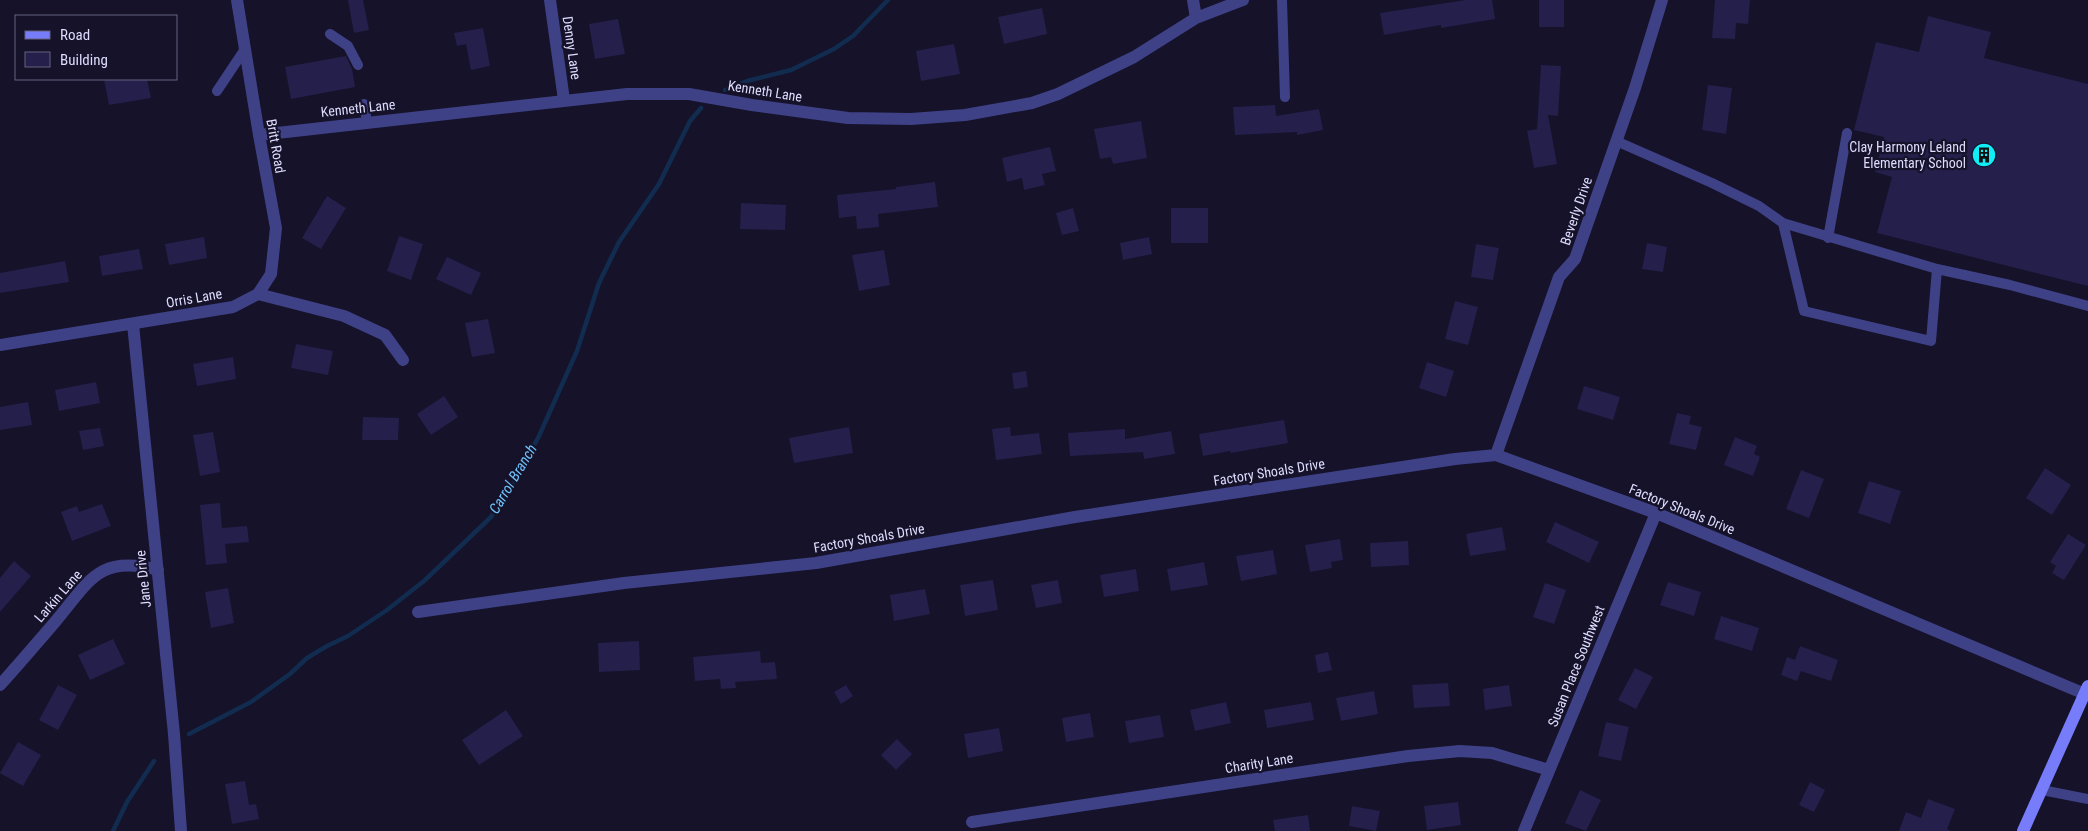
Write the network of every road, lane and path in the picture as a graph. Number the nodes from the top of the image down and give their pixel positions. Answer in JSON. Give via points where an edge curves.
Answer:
{"nodes":[{"id":1,"x":237,"y":0,"type":"edge"},
{"id":2,"x":550,"y":0,"type":"edge"},
{"id":3,"x":1193,"y":0,"type":"edge"},
{"id":4,"x":1243,"y":0,"type":"edge"},
{"id":5,"x":1282,"y":0,"type":"edge"},
{"id":6,"x":1662,"y":0,"type":"edge"},
{"id":7,"x":1196,"y":18,"type":"junction"},
{"id":8,"x":330,"y":34,"type":"dead end"},
{"id":9,"x":245,"y":50,"type":"junction"},
{"id":10,"x":358,"y":64,"type":"dead end"},
{"id":11,"x":217,"y":91,"type":"dead end"},
{"id":12,"x":1285,"y":97,"type":"dead end"},
{"id":13,"x":564,"y":100,"type":"junction"},
{"id":14,"x":364,"y":104,"type":"dead end"},
{"id":15,"x":367,"y":122,"type":"junction"},
{"id":16,"x":1847,"y":133,"type":"dead end"},
{"id":17,"x":259,"y":134,"type":"junction"},
{"id":18,"x":1616,"y":141,"type":"junction"},
{"id":19,"x":1783,"y":223,"type":"junction"},
{"id":20,"x":1828,"y":238,"type":"junction"},
{"id":21,"x":1937,"y":269,"type":"junction"},
{"id":22,"x":258,"y":294,"type":"junction"},
{"id":23,"x":2088,"y":306,"type":"edge"},
{"id":24,"x":133,"y":324,"type":"junction"},
{"id":25,"x":0,"y":345,"type":"edge"},
{"id":26,"x":403,"y":360,"type":"dead end"},
{"id":27,"x":1496,"y":455,"type":"junction"},
{"id":28,"x":1656,"y":513,"type":"junction"},
{"id":29,"x":158,"y":570,"type":"junction"},
{"id":30,"x":418,"y":612,"type":"dead end"},
{"id":31,"x":0,"y":685,"type":"edge"},
{"id":32,"x":2086,"y":690,"type":"edge"},
{"id":33,"x":1549,"y":770,"type":"junction"},
{"id":34,"x":2042,"y":790,"type":"junction"},
{"id":35,"x":2088,"y":799,"type":"edge"},
{"id":36,"x":972,"y":822,"type":"dead end"},
{"id":37,"x":181,"y":831,"type":"edge"},
{"id":38,"x":1524,"y":831,"type":"edge"},
{"id":39,"x":2023,"y":831,"type":"edge"}],
"edges":[{"from":1,"to":9,"type":"street","name":"Britt Road"},
{"from":2,"to":13,"type":"street","name":"Denny Lane"},
{"from":3,"to":7,"type":"street"},
{"from":4,"to":7,"type":"street","name":"Kenneth Lane"},
{"from":5,"to":12,"type":"lane"},
{"from":6,"to":18,"type":"street","name":"Beverly Drive","via":[[1636,88]]},
{"from":7,"to":13,"type":"street","name":"Kenneth Lane","via":[[1134,57],[1058,94],[1032,103],[965,115],[911,119],[848,118],[689,94],[627,94]]},
{"from":8,"to":10,"type":"lane","via":[[348,46]]},
{"from":9,"to":11,"type":"lane"},
{"from":9,"to":17,"type":"street","name":"Britt Road"},
{"from":13,"to":15,"type":"street","name":"Kenneth Lane"},
{"from":14,"to":15,"type":"lane"},
{"from":15,"to":17,"type":"street","name":"Kenneth Lane"},
{"from":16,"to":20,"type":"lane"},
{"from":17,"to":22,"type":"street","name":"Britt Road","via":[[276,228],[271,274]]},
{"from":18,"to":19,"type":"lane","via":[[1759,206]]},
{"from":18,"to":27,"type":"street","name":"Beverly Drive","via":[[1575,259],[1559,276]]},
{"from":19,"to":20,"type":"lane"},
{"from":19,"to":21,"type":"lane","via":[[1804,311],[1931,341]]},
{"from":20,"to":21,"type":"lane"},
{"from":21,"to":23,"type":"lane","via":[[2010,284]]},
{"from":22,"to":24,"type":"street","name":"Orris Lane","via":[[233,307]]},
{"from":22,"to":26,"type":"street","via":[[352,320],[385,335]]},
{"from":24,"to":25,"type":"street","name":"Orris Lane"},
{"from":24,"to":29,"type":"street","name":"Jane Drive"},
{"from":27,"to":28,"type":"street","name":"Factory Shoals Drive"},
{"from":27,"to":30,"type":"street","name":"Factory Shoals Drive","via":[[1075,517],[816,563],[624,583]]},
{"from":28,"to":32,"type":"street","name":"Factory Shoals Drive"},
{"from":28,"to":33,"type":"street","name":"Susan Place Southwest"},
{"from":29,"to":31,"type":"street","name":"Larkin Lane","via":[[122,565],[100,573],[71,600]]},
{"from":29,"to":37,"type":"street","name":"Jane Drive"},
{"from":32,"to":34,"type":"street"},
{"from":33,"to":36,"type":"street","name":"Charity Lane","via":[[1492,753],[1452,751]]},
{"from":33,"to":38,"type":"street","name":"Susan Place Southwest"},
{"from":34,"to":35,"type":"lane"},
{"from":34,"to":39,"type":"street"}]}
